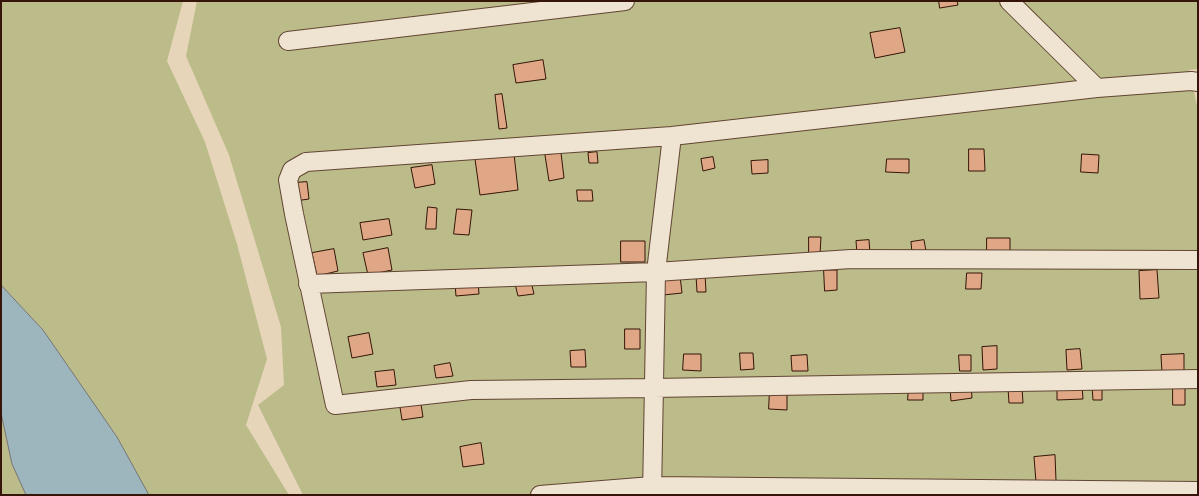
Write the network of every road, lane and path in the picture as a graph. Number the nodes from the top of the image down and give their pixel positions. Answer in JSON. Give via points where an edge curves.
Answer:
{"nodes":[{"id":1,"x":625,"y":1,"type":"edge"},
{"id":2,"x":1009,"y":1,"type":"edge"},
{"id":3,"x":288,"y":41,"type":"dead end"},
{"id":4,"x":1198,"y":82,"type":"edge"},
{"id":5,"x":1097,"y":88,"type":"junction"},
{"id":6,"x":672,"y":136,"type":"junction"},
{"id":7,"x":1198,"y":260,"type":"edge"},
{"id":8,"x":656,"y":272,"type":"junction"},
{"id":9,"x":308,"y":284,"type":"junction"},
{"id":10,"x":1198,"y":379,"type":"edge"},
{"id":11,"x":653,"y":388,"type":"junction"},
{"id":12,"x":652,"y":490,"type":"edge"},
{"id":13,"x":1198,"y":491,"type":"edge"},
{"id":14,"x":540,"y":495,"type":"edge"}],
"edges":[{"from":1,"to":3,"type":"street"},
{"from":2,"to":5,"type":"street"},
{"from":4,"to":5,"type":"street"},
{"from":5,"to":6,"type":"street"},
{"from":6,"to":8,"type":"street"},
{"from":6,"to":9,"type":"street","via":[[306,162],[292,170],[288,180]]},
{"from":7,"to":8,"type":"street","via":[[851,259]]},
{"from":8,"to":9,"type":"street"},
{"from":8,"to":11,"type":"street"},
{"from":9,"to":11,"type":"street","via":[[335,405],[471,390]]},
{"from":10,"to":11,"type":"street"},
{"from":11,"to":12,"type":"street"},
{"from":12,"to":13,"type":"street"},
{"from":12,"to":14,"type":"street"}]}
